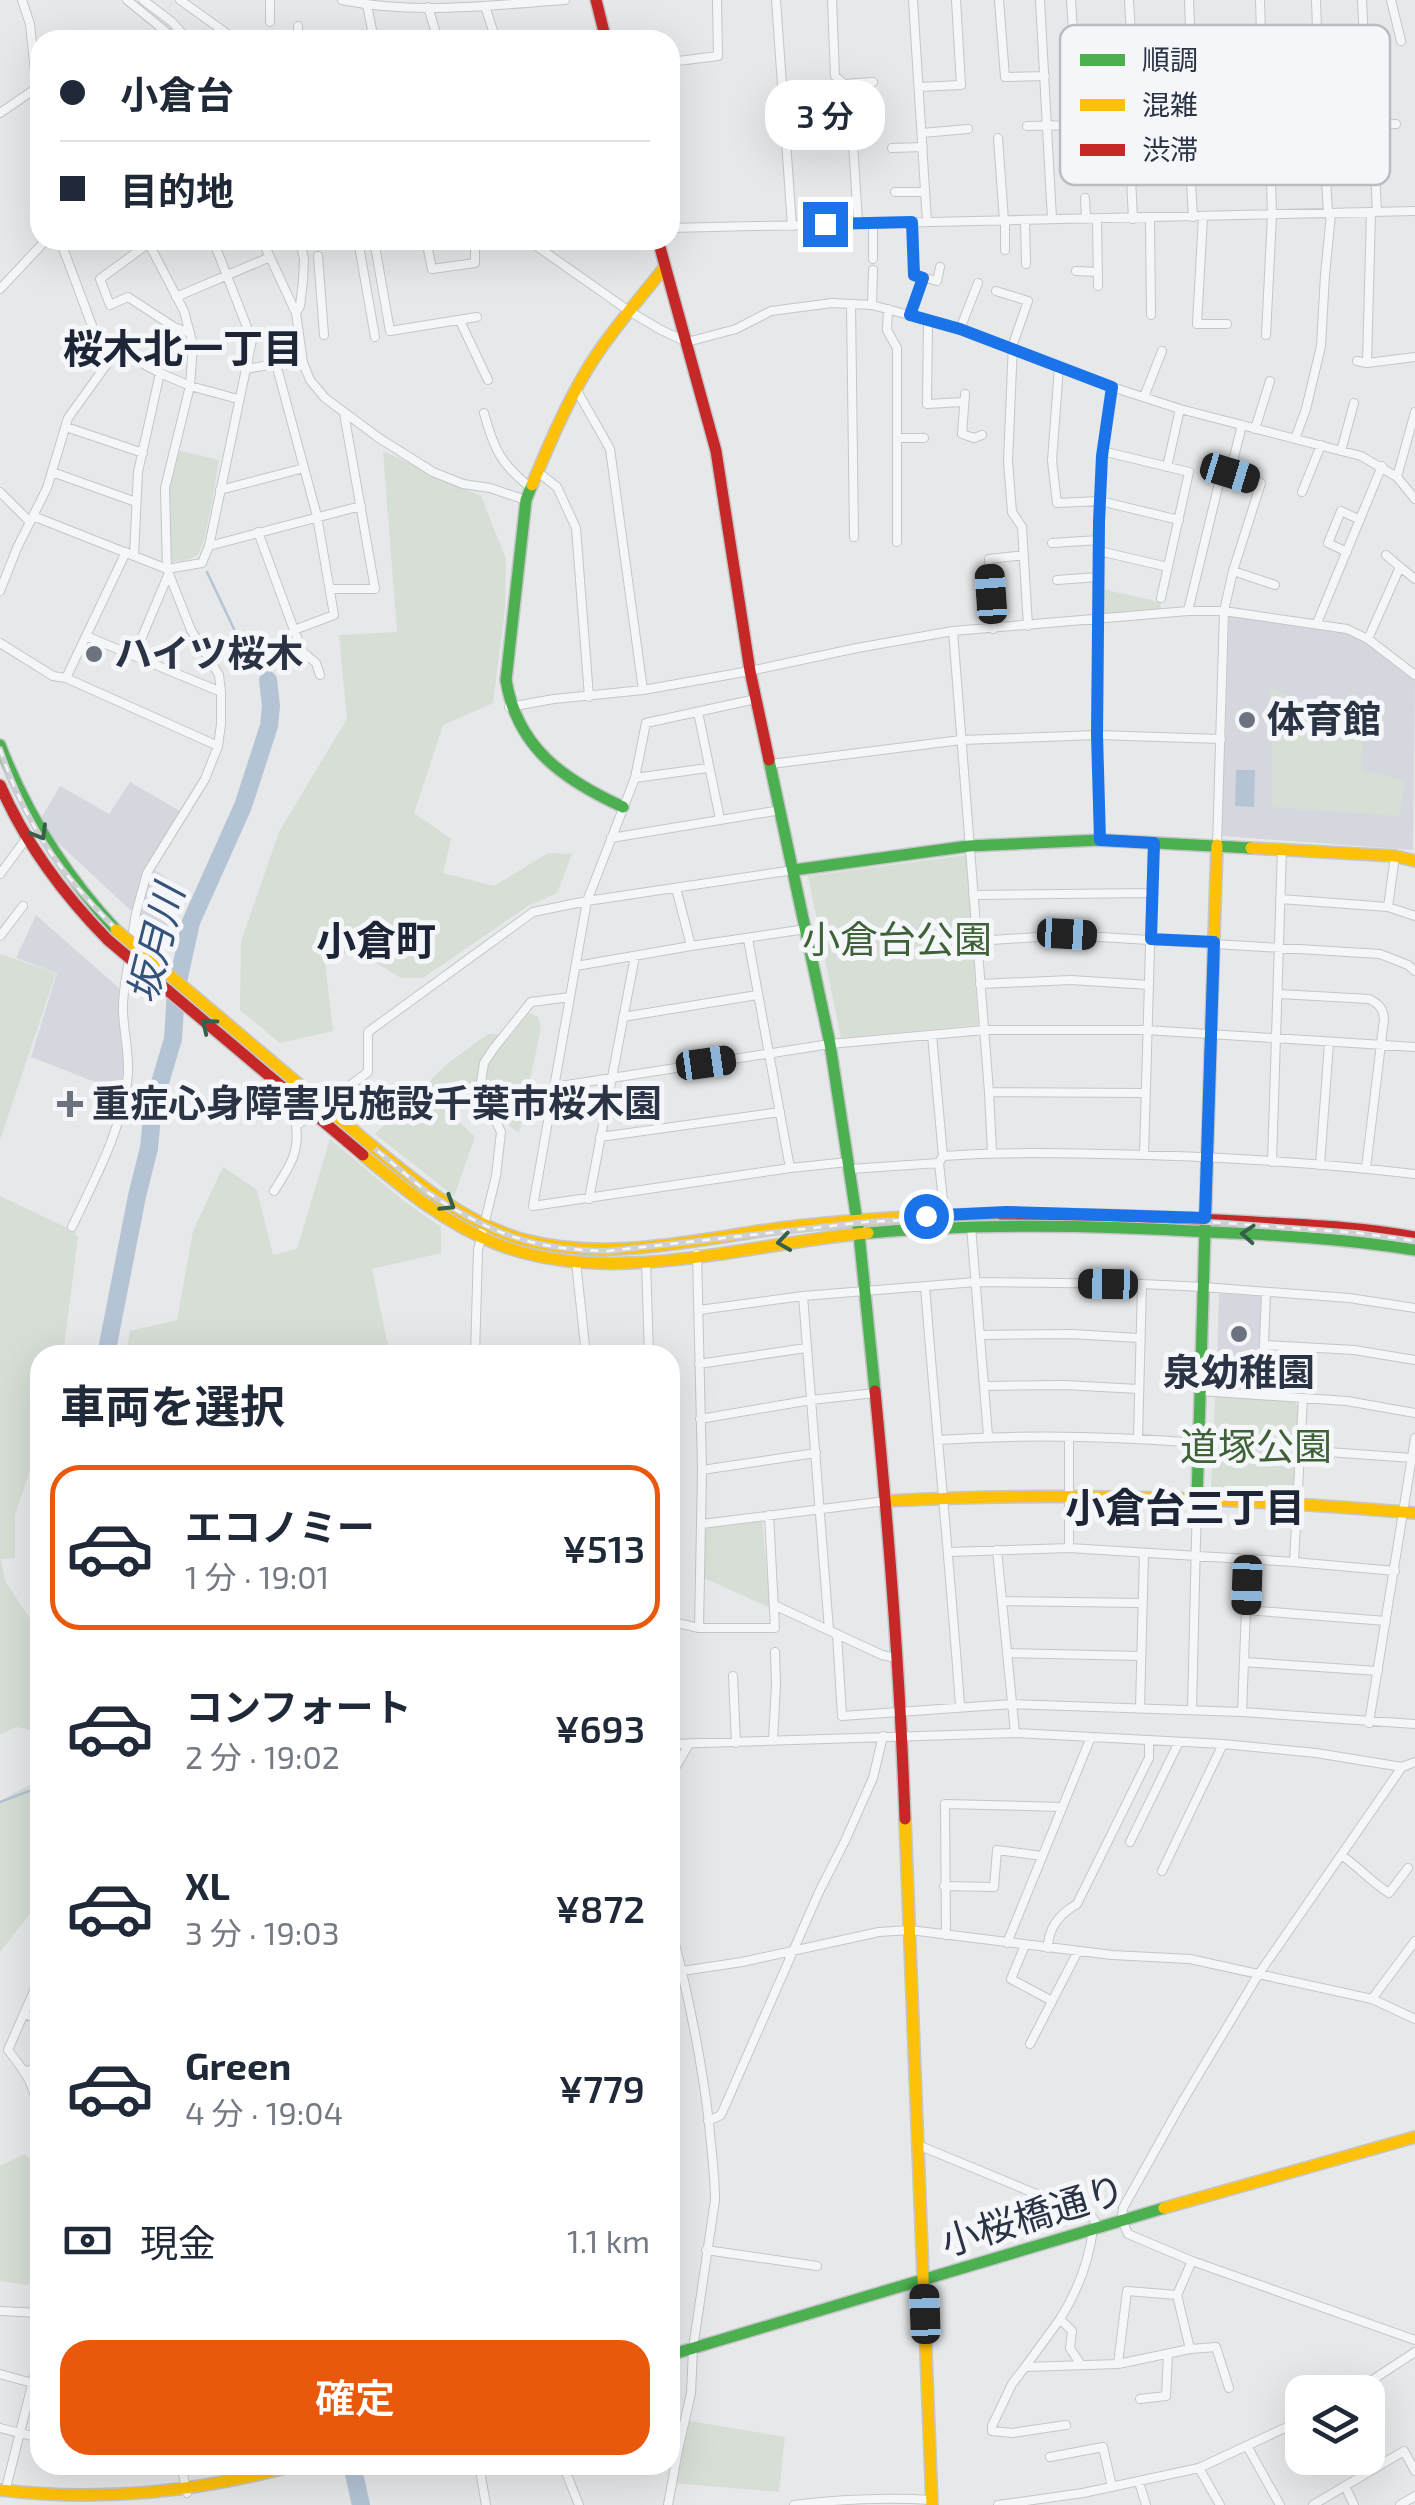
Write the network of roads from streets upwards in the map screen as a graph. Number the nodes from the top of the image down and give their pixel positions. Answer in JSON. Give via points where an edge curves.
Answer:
{"nodes":[{"id":1,"x":22,"y":0,"type":"edge"},
{"id":2,"x":126,"y":0,"type":"edge"},
{"id":3,"x":143,"y":0,"type":"edge"},
{"id":4,"x":180,"y":0,"type":"edge"},
{"id":5,"x":270,"y":0,"type":"edge"},
{"id":6,"x":342,"y":0,"type":"edge"},
{"id":7,"x":565,"y":0,"type":"edge"},
{"id":8,"x":596,"y":0,"type":"edge"},
{"id":9,"x":717,"y":0,"type":"edge"},
{"id":10,"x":776,"y":0,"type":"edge"},
{"id":11,"x":832,"y":0,"type":"edge"},
{"id":12,"x":913,"y":0,"type":"edge"},
{"id":13,"x":956,"y":0,"type":"edge"},
{"id":14,"x":1000,"y":0,"type":"edge"},
{"id":15,"x":1040,"y":0,"type":"edge"},
{"id":16,"x":1071,"y":0,"type":"edge"},
{"id":17,"x":1129,"y":0,"type":"edge"},
{"id":18,"x":1189,"y":0,"type":"edge"},
{"id":19,"x":1260,"y":0,"type":"edge"},
{"id":20,"x":1316,"y":0,"type":"edge"},
{"id":21,"x":1362,"y":0,"type":"edge"},
{"id":22,"x":1391,"y":0,"type":"edge"},
{"id":23,"x":395,"y":3,"type":"edge"},
{"id":24,"x":368,"y":5,"type":"junction"},
{"id":25,"x":485,"y":6,"type":"junction"},
{"id":26,"x":428,"y":7,"type":"junction"},
{"id":27,"x":270,"y":22,"type":"dead end"},
{"id":28,"x":1073,"y":25,"type":"edge"},
{"id":29,"x":1130,"y":25,"type":"edge"},
{"id":30,"x":1190,"y":25,"type":"edge"},
{"id":31,"x":1261,"y":25,"type":"edge"},
{"id":32,"x":1317,"y":25,"type":"edge"},
{"id":33,"x":1363,"y":25,"type":"edge"},
{"id":34,"x":298,"y":26,"type":"dead end"},
{"id":35,"x":31,"y":30,"type":"edge"},
{"id":36,"x":164,"y":30,"type":"edge"},
{"id":37,"x":179,"y":30,"type":"edge"},
{"id":38,"x":222,"y":30,"type":"edge"},
{"id":39,"x":298,"y":30,"type":"edge"},
{"id":40,"x":372,"y":30,"type":"edge"},
{"id":41,"x":435,"y":30,"type":"edge"},
{"id":42,"x":493,"y":30,"type":"edge"},
{"id":43,"x":604,"y":30,"type":"edge"},
{"id":44,"x":1400,"y":41,"type":"dead end"},
{"id":45,"x":680,"y":61,"type":"edge"},
{"id":46,"x":1044,"y":76,"type":"junction"},
{"id":47,"x":873,"y":82,"type":"dead end"},
{"id":48,"x":918,"y":87,"type":"junction"},
{"id":49,"x":30,"y":94,"type":"edge"},
{"id":50,"x":0,"y":112,"type":"edge"},
{"id":51,"x":1396,"y":124,"type":"dead end"},
{"id":52,"x":1047,"y":125,"type":"junction"},
{"id":53,"x":1060,"y":125,"type":"edge"},
{"id":54,"x":1390,"y":125,"type":"edge"},
{"id":55,"x":1027,"y":126,"type":"dead end"},
{"id":56,"x":852,"y":128,"type":"dead end"},
{"id":57,"x":968,"y":129,"type":"dead end"},
{"id":58,"x":922,"y":133,"type":"junction"},
{"id":59,"x":998,"y":138,"type":"dead end"},
{"id":60,"x":892,"y":148,"type":"dead end"},
{"id":61,"x":922,"y":148,"type":"junction"},
{"id":62,"x":1132,"y":185,"type":"edge"},
{"id":63,"x":1194,"y":185,"type":"edge"},
{"id":64,"x":1271,"y":185,"type":"edge"},
{"id":65,"x":1328,"y":185,"type":"edge"},
{"id":66,"x":1374,"y":185,"type":"edge"},
{"id":67,"x":895,"y":192,"type":"dead end"},
{"id":68,"x":926,"y":192,"type":"junction"},
{"id":69,"x":1085,"y":198,"type":"dead end"},
{"id":70,"x":1415,"y":211,"type":"edge"},
{"id":71,"x":1374,"y":212,"type":"junction"},
{"id":72,"x":1330,"y":214,"type":"junction"},
{"id":73,"x":1272,"y":215,"type":"junction"},
{"id":74,"x":1198,"y":217,"type":"junction"},
{"id":75,"x":1052,"y":219,"type":"junction"},
{"id":76,"x":1092,"y":219,"type":"junction"},
{"id":77,"x":1134,"y":219,"type":"junction"},
{"id":78,"x":1150,"y":219,"type":"junction"},
{"id":79,"x":1004,"y":220,"type":"junction"},
{"id":80,"x":1025,"y":220,"type":"junction"},
{"id":81,"x":858,"y":222,"type":"junction"},
{"id":82,"x":872,"y":222,"type":"junction"},
{"id":83,"x":912,"y":222,"type":"junction"},
{"id":84,"x":928,"y":222,"type":"junction"},
{"id":85,"x":792,"y":226,"type":"junction"},
{"id":86,"x":680,"y":228,"type":"edge"},
{"id":87,"x":37,"y":250,"type":"edge"},
{"id":88,"x":64,"y":250,"type":"edge"},
{"id":89,"x":137,"y":250,"type":"edge"},
{"id":90,"x":152,"y":250,"type":"edge"},
{"id":91,"x":217,"y":250,"type":"edge"},
{"id":92,"x":267,"y":250,"type":"edge"},
{"id":93,"x":302,"y":250,"type":"edge"},
{"id":94,"x":360,"y":250,"type":"edge"},
{"id":95,"x":376,"y":250,"type":"edge"},
{"id":96,"x":428,"y":250,"type":"edge"},
{"id":97,"x":474,"y":250,"type":"edge"},
{"id":98,"x":542,"y":250,"type":"edge"},
{"id":99,"x":660,"y":250,"type":"edge"},
{"id":100,"x":1005,"y":250,"type":"dead end"},
{"id":101,"x":318,"y":256,"type":"dead end"},
{"id":102,"x":270,"y":257,"type":"junction"},
{"id":103,"x":874,"y":259,"type":"dead end"},
{"id":104,"x":1026,"y":264,"type":"dead end"},
{"id":105,"x":940,"y":267,"type":"dead end"},
{"id":106,"x":664,"y":268,"type":"junction"},
{"id":107,"x":873,"y":270,"type":"dead end"},
{"id":108,"x":1076,"y":271,"type":"dead end"},
{"id":109,"x":1098,"y":272,"type":"junction"},
{"id":110,"x":226,"y":275,"type":"junction"},
{"id":111,"x":923,"y":278,"type":"junction"},
{"id":112,"x":978,"y":283,"type":"dead end"},
{"id":113,"x":1098,"y":286,"type":"dead end"},
{"id":114,"x":0,"y":289,"type":"edge"},
{"id":115,"x":996,"y":291,"type":"dead end"},
{"id":116,"x":176,"y":296,"type":"junction"},
{"id":117,"x":851,"y":304,"type":"junction"},
{"id":118,"x":872,"y":305,"type":"junction"},
{"id":119,"x":888,"y":309,"type":"junction"},
{"id":120,"x":629,"y":311,"type":"junction"},
{"id":121,"x":296,"y":314,"type":"junction"},
{"id":122,"x":1151,"y":314,"type":"dead end"},
{"id":123,"x":910,"y":315,"type":"junction"},
{"id":124,"x":478,"y":316,"type":"dead end"},
{"id":125,"x":928,"y":320,"type":"junction"},
{"id":126,"x":460,"y":321,"type":"junction"},
{"id":127,"x":1227,"y":324,"type":"dead end"},
{"id":128,"x":960,"y":329,"type":"junction"},
{"id":129,"x":190,"y":333,"type":"junction"},
{"id":130,"x":324,"y":335,"type":"dead end"},
{"id":131,"x":1266,"y":335,"type":"dead end"},
{"id":132,"x":375,"y":337,"type":"dead end"},
{"id":133,"x":687,"y":342,"type":"junction"},
{"id":134,"x":117,"y":350,"type":"junction"},
{"id":135,"x":1013,"y":350,"type":"junction"},
{"id":136,"x":1162,"y":351,"type":"dead end"},
{"id":137,"x":1415,"y":357,"type":"edge"},
{"id":138,"x":1059,"y":367,"type":"junction"},
{"id":139,"x":245,"y":369,"type":"junction"},
{"id":140,"x":160,"y":373,"type":"junction"},
{"id":141,"x":488,"y":380,"type":"dead end"},
{"id":142,"x":1270,"y":380,"type":"dead end"},
{"id":143,"x":190,"y":386,"type":"junction"},
{"id":144,"x":1112,"y":387,"type":"junction"},
{"id":145,"x":576,"y":388,"type":"junction"},
{"id":146,"x":1144,"y":397,"type":"junction"},
{"id":147,"x":238,"y":399,"type":"junction"},
{"id":148,"x":1354,"y":403,"type":"dead end"},
{"id":149,"x":1180,"y":408,"type":"junction"},
{"id":150,"x":1415,"y":412,"type":"edge"},
{"id":151,"x":344,"y":414,"type":"junction"},
{"id":152,"x":484,"y":414,"type":"dead end"},
{"id":153,"x":1242,"y":425,"type":"junction"},
{"id":154,"x":66,"y":427,"type":"junction"},
{"id":155,"x":1255,"y":428,"type":"junction"},
{"id":156,"x":982,"y":435,"type":"dead end"},
{"id":157,"x":1412,"y":435,"type":"edge"},
{"id":158,"x":897,"y":438,"type":"junction"},
{"id":159,"x":924,"y":438,"type":"dead end"},
{"id":160,"x":1296,"y":438,"type":"junction"},
{"id":161,"x":1321,"y":445,"type":"junction"},
{"id":162,"x":1341,"y":451,"type":"junction"},
{"id":163,"x":142,"y":452,"type":"junction"},
{"id":164,"x":1102,"y":452,"type":"junction"},
{"id":165,"x":1382,"y":466,"type":"junction"},
{"id":166,"x":1167,"y":467,"type":"junction"},
{"id":167,"x":304,"y":468,"type":"junction"},
{"id":168,"x":52,"y":472,"type":"junction"},
{"id":169,"x":538,"y":472,"type":"junction"},
{"id":170,"x":1230,"y":473,"type":"junction"},
{"id":171,"x":1397,"y":477,"type":"junction"},
{"id":172,"x":220,"y":490,"type":"junction"},
{"id":173,"x":0,"y":492,"type":"edge"},
{"id":174,"x":1302,"y":492,"type":"dead end"},
{"id":175,"x":528,"y":494,"type":"junction"},
{"id":176,"x":1415,"y":499,"type":"edge"},
{"id":177,"x":1100,"y":501,"type":"junction"},
{"id":178,"x":136,"y":502,"type":"junction"},
{"id":179,"x":360,"y":506,"type":"junction"},
{"id":180,"x":318,"y":516,"type":"junction"},
{"id":181,"x":31,"y":519,"type":"junction"},
{"id":182,"x":1179,"y":520,"type":"junction"},
{"id":183,"x":1360,"y":520,"type":"junction"},
{"id":184,"x":258,"y":532,"type":"junction"},
{"id":185,"x":854,"y":538,"type":"dead end"},
{"id":186,"x":1099,"y":540,"type":"junction"},
{"id":187,"x":897,"y":542,"type":"dead end"},
{"id":188,"x":1052,"y":542,"type":"dead end"},
{"id":189,"x":210,"y":546,"type":"junction"},
{"id":190,"x":1099,"y":551,"type":"junction"},
{"id":191,"x":1347,"y":552,"type":"junction"},
{"id":192,"x":130,"y":554,"type":"junction"},
{"id":193,"x":1024,"y":555,"type":"junction"},
{"id":194,"x":1386,"y":556,"type":"dead end"},
{"id":195,"x":1168,"y":566,"type":"junction"},
{"id":196,"x":1400,"y":567,"type":"junction"},
{"id":197,"x":168,"y":571,"type":"junction"},
{"id":198,"x":1233,"y":571,"type":"junction"},
{"id":199,"x":1098,"y":577,"type":"junction"},
{"id":200,"x":1415,"y":579,"type":"edge"},
{"id":201,"x":1057,"y":580,"type":"dead end"},
{"id":202,"x":1275,"y":585,"type":"dead end"},
{"id":203,"x":330,"y":589,"type":"junction"},
{"id":204,"x":0,"y":590,"type":"edge"},
{"id":205,"x":1161,"y":598,"type":"dead end"},
{"id":206,"x":1188,"y":611,"type":"junction"},
{"id":207,"x":1224,"y":611,"type":"junction"},
{"id":208,"x":1098,"y":618,"type":"junction"},
{"id":209,"x":1317,"y":623,"type":"junction"},
{"id":210,"x":1028,"y":626,"type":"junction"},
{"id":211,"x":993,"y":628,"type":"junction"},
{"id":212,"x":294,"y":630,"type":"junction"},
{"id":213,"x":953,"y":631,"type":"junction"},
{"id":214,"x":86,"y":636,"type":"junction"},
{"id":215,"x":1368,"y":639,"type":"junction"},
{"id":216,"x":0,"y":643,"type":"edge"},
{"id":217,"x":134,"y":656,"type":"junction"},
{"id":218,"x":750,"y":671,"type":"junction"},
{"id":219,"x":320,"y":675,"type":"dead end"},
{"id":220,"x":1415,"y":675,"type":"edge"},
{"id":221,"x":66,"y":678,"type":"junction"},
{"id":222,"x":643,"y":690,"type":"junction"},
{"id":223,"x":222,"y":692,"type":"junction"},
{"id":224,"x":590,"y":697,"type":"junction"},
{"id":225,"x":756,"y":699,"type":"junction"},
{"id":226,"x":509,"y":706,"type":"junction"},
{"id":227,"x":698,"y":712,"type":"junction"},
{"id":228,"x":1097,"y":735,"type":"junction"},
{"id":229,"x":1221,"y":739,"type":"junction"},
{"id":230,"x":961,"y":740,"type":"junction"},
{"id":231,"x":0,"y":745,"type":"edge"},
{"id":232,"x":218,"y":746,"type":"junction"},
{"id":233,"x":771,"y":764,"type":"junction"},
{"id":234,"x":708,"y":768,"type":"junction"},
{"id":235,"x":635,"y":778,"type":"junction"},
{"id":236,"x":0,"y":785,"type":"edge"},
{"id":237,"x":622,"y":807,"type":"junction"},
{"id":238,"x":781,"y":810,"type":"junction"},
{"id":239,"x":720,"y":819,"type":"junction"},
{"id":240,"x":610,"y":838,"type":"junction"},
{"id":241,"x":26,"y":839,"type":"junction"},
{"id":242,"x":1100,"y":840,"type":"junction"},
{"id":243,"x":1154,"y":843,"type":"junction"},
{"id":244,"x":1217,"y":845,"type":"junction"},
{"id":245,"x":970,"y":846,"type":"junction"},
{"id":246,"x":1282,"y":849,"type":"junction"},
{"id":247,"x":1395,"y":856,"type":"junction"},
{"id":248,"x":1415,"y":861,"type":"edge"},
{"id":249,"x":794,"y":870,"type":"junction"},
{"id":250,"x":0,"y":874,"type":"edge"},
{"id":251,"x":676,"y":888,"type":"junction"},
{"id":252,"x":1150,"y":893,"type":"junction"},
{"id":253,"x":973,"y":895,"type":"junction"},
{"id":254,"x":1280,"y":898,"type":"junction"},
{"id":255,"x":587,"y":901,"type":"junction"},
{"id":256,"x":23,"y":906,"type":"dead end"},
{"id":257,"x":1388,"y":907,"type":"junction"},
{"id":258,"x":1415,"y":916,"type":"edge"},
{"id":259,"x":806,"y":929,"type":"junction"},
{"id":260,"x":112,"y":935,"type":"junction"},
{"id":261,"x":0,"y":936,"type":"edge"},
{"id":262,"x":748,"y":939,"type":"junction"},
{"id":263,"x":1151,"y":939,"type":"junction"},
{"id":264,"x":977,"y":941,"type":"junction"},
{"id":265,"x":1214,"y":942,"type":"junction"},
{"id":266,"x":691,"y":946,"type":"junction"},
{"id":267,"x":1279,"y":948,"type":"junction"},
{"id":268,"x":1415,"y":955,"type":"edge"},
{"id":269,"x":635,"y":956,"type":"junction"},
{"id":270,"x":576,"y":966,"type":"junction"},
{"id":271,"x":1412,"y":968,"type":"edge"},
{"id":272,"x":980,"y":984,"type":"junction"},
{"id":273,"x":1149,"y":985,"type":"junction"},
{"id":274,"x":1279,"y":994,"type":"junction"},
{"id":275,"x":757,"y":995,"type":"junction"},
{"id":276,"x":570,"y":998,"type":"junction"},
{"id":277,"x":622,"y":1017,"type":"junction"},
{"id":278,"x":984,"y":1030,"type":"junction"},
{"id":279,"x":1146,"y":1030,"type":"junction"},
{"id":280,"x":932,"y":1035,"type":"junction"},
{"id":281,"x":1212,"y":1035,"type":"junction"},
{"id":282,"x":1278,"y":1038,"type":"junction"},
{"id":283,"x":1329,"y":1043,"type":"junction"},
{"id":284,"x":830,"y":1044,"type":"junction"},
{"id":285,"x":1381,"y":1045,"type":"junction"},
{"id":286,"x":1415,"y":1047,"type":"edge"},
{"id":287,"x":769,"y":1054,"type":"junction"},
{"id":288,"x":610,"y":1077,"type":"junction"},
{"id":289,"x":554,"y":1087,"type":"junction"},
{"id":290,"x":990,"y":1092,"type":"junction"},
{"id":291,"x":1145,"y":1094,"type":"junction"},
{"id":292,"x":780,"y":1112,"type":"junction"},
{"id":293,"x":600,"y":1138,"type":"junction"},
{"id":294,"x":367,"y":1150,"type":"junction"},
{"id":295,"x":992,"y":1152,"type":"junction"},
{"id":296,"x":1144,"y":1155,"type":"junction"},
{"id":297,"x":1208,"y":1157,"type":"junction"},
{"id":298,"x":941,"y":1159,"type":"junction"},
{"id":299,"x":1272,"y":1162,"type":"junction"},
{"id":300,"x":1320,"y":1165,"type":"junction"},
{"id":301,"x":849,"y":1166,"type":"junction"},
{"id":302,"x":790,"y":1168,"type":"junction"},
{"id":303,"x":1366,"y":1168,"type":"junction"},
{"id":304,"x":1415,"y":1174,"type":"edge"},
{"id":305,"x":274,"y":1191,"type":"dead end"},
{"id":306,"x":589,"y":1199,"type":"junction"},
{"id":307,"x":943,"y":1200,"type":"dead end"},
{"id":308,"x":484,"y":1224,"type":"junction"},
{"id":309,"x":1205,"y":1225,"type":"junction"},
{"id":310,"x":971,"y":1226,"type":"junction"},
{"id":311,"x":72,"y":1227,"type":"dead end"},
{"id":312,"x":858,"y":1227,"type":"junction"},
{"id":313,"x":1415,"y":1237,"type":"edge"},
{"id":314,"x":480,"y":1238,"type":"junction"},
{"id":315,"x":1415,"y":1250,"type":"edge"},
{"id":316,"x":697,"y":1254,"type":"junction"},
{"id":317,"x":576,"y":1262,"type":"junction"},
{"id":318,"x":646,"y":1262,"type":"junction"},
{"id":319,"x":976,"y":1282,"type":"junction"},
{"id":320,"x":1142,"y":1284,"type":"junction"},
{"id":321,"x":925,"y":1286,"type":"junction"},
{"id":322,"x":1203,"y":1287,"type":"junction"},
{"id":323,"x":865,"y":1290,"type":"junction"},
{"id":324,"x":1266,"y":1293,"type":"junction"},
{"id":325,"x":802,"y":1296,"type":"junction"},
{"id":326,"x":1415,"y":1308,"type":"edge"},
{"id":327,"x":699,"y":1310,"type":"junction"},
{"id":328,"x":980,"y":1335,"type":"junction"},
{"id":329,"x":1140,"y":1338,"type":"junction"},
{"id":330,"x":475,"y":1345,"type":"edge"},
{"id":331,"x":585,"y":1345,"type":"edge"},
{"id":332,"x":649,"y":1345,"type":"edge"},
{"id":333,"x":1265,"y":1345,"type":"junction"},
{"id":334,"x":806,"y":1348,"type":"junction"},
{"id":335,"x":1415,"y":1360,"type":"edge"},
{"id":336,"x":699,"y":1364,"type":"junction"},
{"id":337,"x":984,"y":1386,"type":"junction"},
{"id":338,"x":1138,"y":1389,"type":"junction"},
{"id":339,"x":1200,"y":1391,"type":"junction"},
{"id":340,"x":875,"y":1393,"type":"junction"},
{"id":341,"x":1262,"y":1394,"type":"junction"},
{"id":342,"x":1303,"y":1398,"type":"junction"},
{"id":343,"x":811,"y":1400,"type":"junction"},
{"id":344,"x":1415,"y":1413,"type":"edge"},
{"id":345,"x":700,"y":1419,"type":"junction"},
{"id":346,"x":988,"y":1436,"type":"junction"},
{"id":347,"x":1068,"y":1438,"type":"junction"},
{"id":348,"x":1138,"y":1438,"type":"junction"},
{"id":349,"x":1415,"y":1438,"type":"edge"},
{"id":350,"x":938,"y":1440,"type":"junction"},
{"id":351,"x":1199,"y":1443,"type":"junction"},
{"id":352,"x":1300,"y":1450,"type":"junction"},
{"id":353,"x":816,"y":1452,"type":"junction"},
{"id":354,"x":1412,"y":1458,"type":"junction"},
{"id":355,"x":702,"y":1470,"type":"junction"},
{"id":356,"x":1070,"y":1494,"type":"junction"},
{"id":357,"x":942,"y":1497,"type":"junction"},
{"id":358,"x":1197,"y":1498,"type":"junction"},
{"id":359,"x":886,"y":1501,"type":"junction"},
{"id":360,"x":1296,"y":1505,"type":"junction"},
{"id":361,"x":820,"y":1508,"type":"junction"},
{"id":362,"x":1410,"y":1512,"type":"edge"},
{"id":363,"x":769,"y":1514,"type":"junction"},
{"id":364,"x":702,"y":1524,"type":"junction"},
{"id":365,"x":1069,"y":1548,"type":"junction"},
{"id":366,"x":998,"y":1550,"type":"junction"},
{"id":367,"x":949,"y":1552,"type":"junction"},
{"id":368,"x":1144,"y":1554,"type":"junction"},
{"id":369,"x":1195,"y":1556,"type":"junction"},
{"id":370,"x":1248,"y":1559,"type":"junction"},
{"id":371,"x":1294,"y":1562,"type":"junction"},
{"id":372,"x":1394,"y":1571,"type":"junction"},
{"id":373,"x":1004,"y":1600,"type":"junction"},
{"id":374,"x":1142,"y":1604,"type":"junction"},
{"id":375,"x":774,"y":1605,"type":"junction"},
{"id":376,"x":1246,"y":1610,"type":"junction"},
{"id":377,"x":1386,"y":1620,"type":"junction"},
{"id":378,"x":680,"y":1624,"type":"edge"},
{"id":379,"x":698,"y":1628,"type":"junction"},
{"id":380,"x":833,"y":1632,"type":"junction"},
{"id":381,"x":775,"y":1652,"type":"dead end"},
{"id":382,"x":1008,"y":1653,"type":"junction"},
{"id":383,"x":1140,"y":1656,"type":"junction"},
{"id":384,"x":896,"y":1658,"type":"junction"},
{"id":385,"x":1244,"y":1662,"type":"junction"},
{"id":386,"x":1378,"y":1671,"type":"junction"},
{"id":387,"x":733,"y":1676,"type":"dead end"},
{"id":388,"x":1012,"y":1704,"type":"junction"},
{"id":389,"x":960,"y":1706,"type":"junction"},
{"id":390,"x":1140,"y":1707,"type":"junction"},
{"id":391,"x":1192,"y":1710,"type":"junction"},
{"id":392,"x":901,"y":1711,"type":"junction"},
{"id":393,"x":1242,"y":1712,"type":"junction"},
{"id":394,"x":1369,"y":1723,"type":"junction"},
{"id":395,"x":1415,"y":1724,"type":"edge"},
{"id":396,"x":1015,"y":1733,"type":"junction"},
{"id":397,"x":883,"y":1736,"type":"junction"},
{"id":398,"x":902,"y":1736,"type":"junction"},
{"id":399,"x":1091,"y":1737,"type":"junction"},
{"id":400,"x":1149,"y":1740,"type":"junction"},
{"id":401,"x":773,"y":1742,"type":"junction"},
{"id":402,"x":1179,"y":1742,"type":"junction"},
{"id":403,"x":736,"y":1743,"type":"junction"},
{"id":404,"x":680,"y":1744,"type":"edge"},
{"id":405,"x":689,"y":1744,"type":"junction"},
{"id":406,"x":1223,"y":1744,"type":"junction"},
{"id":407,"x":680,"y":1760,"type":"edge"},
{"id":408,"x":1415,"y":1762,"type":"edge"},
{"id":409,"x":1402,"y":1767,"type":"junction"},
{"id":410,"x":1062,"y":1806,"type":"junction"},
{"id":411,"x":1130,"y":1842,"type":"dead end"},
{"id":412,"x":1341,"y":1855,"type":"junction"},
{"id":413,"x":1042,"y":1856,"type":"junction"},
{"id":414,"x":1408,"y":1868,"type":"dead end"},
{"id":415,"x":1162,"y":1871,"type":"dead end"},
{"id":416,"x":944,"y":1886,"type":"junction"},
{"id":417,"x":910,"y":1930,"type":"junction"},
{"id":418,"x":946,"y":1934,"type":"junction"},
{"id":419,"x":1415,"y":1941,"type":"edge"},
{"id":420,"x":1008,"y":1943,"type":"junction"},
{"id":421,"x":1024,"y":1945,"type":"junction"},
{"id":422,"x":1048,"y":1948,"type":"junction"},
{"id":423,"x":793,"y":1950,"type":"junction"},
{"id":424,"x":1078,"y":1951,"type":"junction"},
{"id":425,"x":680,"y":1964,"type":"edge"},
{"id":426,"x":682,"y":1972,"type":"junction"},
{"id":427,"x":1258,"y":1975,"type":"junction"},
{"id":428,"x":1372,"y":2000,"type":"junction"},
{"id":429,"x":30,"y":2001,"type":"edge"},
{"id":430,"x":1052,"y":2001,"type":"junction"},
{"id":431,"x":24,"y":2014,"type":"junction"},
{"id":432,"x":30,"y":2016,"type":"edge"},
{"id":433,"x":1415,"y":2018,"type":"edge"},
{"id":434,"x":1030,"y":2044,"type":"dead end"},
{"id":435,"x":4,"y":2051,"type":"edge"},
{"id":436,"x":30,"y":2070,"type":"edge"},
{"id":437,"x":25,"y":2071,"type":"junction"},
{"id":438,"x":30,"y":2080,"type":"edge"},
{"id":439,"x":708,"y":2121,"type":"junction"},
{"id":440,"x":1415,"y":2138,"type":"edge"},
{"id":441,"x":918,"y":2145,"type":"junction"},
{"id":442,"x":1122,"y":2220,"type":"junction"},
{"id":443,"x":1096,"y":2228,"type":"junction"},
{"id":444,"x":706,"y":2250,"type":"junction"},
{"id":445,"x":1192,"y":2261,"type":"junction"},
{"id":446,"x":816,"y":2266,"type":"dead end"},
{"id":447,"x":924,"y":2280,"type":"junction"},
{"id":448,"x":1177,"y":2295,"type":"junction"},
{"id":449,"x":0,"y":2311,"type":"edge"},
{"id":450,"x":30,"y":2312,"type":"edge"},
{"id":451,"x":1060,"y":2319,"type":"junction"},
{"id":452,"x":1415,"y":2340,"type":"edge"},
{"id":453,"x":693,"y":2348,"type":"junction"},
{"id":454,"x":1190,"y":2349,"type":"junction"},
{"id":455,"x":680,"y":2352,"type":"edge"},
{"id":456,"x":1415,"y":2352,"type":"edge"},
{"id":457,"x":1168,"y":2354,"type":"junction"},
{"id":458,"x":1118,"y":2364,"type":"junction"},
{"id":459,"x":1081,"y":2365,"type":"junction"},
{"id":460,"x":1025,"y":2368,"type":"junction"},
{"id":461,"x":0,"y":2374,"type":"edge"},
{"id":462,"x":1380,"y":2375,"type":"edge"},
{"id":463,"x":30,"y":2382,"type":"edge"},
{"id":464,"x":1229,"y":2388,"type":"dead end"},
{"id":465,"x":30,"y":2391,"type":"edge"},
{"id":466,"x":1140,"y":2399,"type":"dead end"},
{"id":467,"x":1066,"y":2425,"type":"dead end"},
{"id":468,"x":0,"y":2428,"type":"edge"},
{"id":469,"x":1285,"y":2428,"type":"edge"},
{"id":470,"x":20,"y":2433,"type":"junction"},
{"id":471,"x":30,"y":2436,"type":"edge"},
{"id":472,"x":680,"y":2441,"type":"edge"},
{"id":473,"x":1247,"y":2446,"type":"junction"},
{"id":474,"x":1050,"y":2457,"type":"dead end"},
{"id":475,"x":1199,"y":2468,"type":"junction"},
{"id":476,"x":1415,"y":2471,"type":"edge"},
{"id":477,"x":182,"y":2475,"type":"edge"},
{"id":478,"x":262,"y":2475,"type":"edge"},
{"id":479,"x":481,"y":2475,"type":"edge"},
{"id":480,"x":567,"y":2475,"type":"edge"},
{"id":481,"x":673,"y":2475,"type":"edge"},
{"id":482,"x":1139,"y":2482,"type":"junction"},
{"id":483,"x":1344,"y":2486,"type":"junction"},
{"id":484,"x":1112,"y":2487,"type":"junction"},
{"id":485,"x":3,"y":2491,"type":"edge"},
{"id":486,"x":187,"y":2493,"type":"junction"},
{"id":487,"x":1415,"y":2496,"type":"edge"},
{"id":488,"x":932,"y":2502,"type":"edge"},
{"id":489,"x":1039,"y":2502,"type":"edge"},
{"id":490,"x":112,"y":2503,"type":"edge"},
{"id":491,"x":1277,"y":2504,"type":"edge"},
{"id":492,"x":486,"y":2505,"type":"edge"},
{"id":493,"x":578,"y":2505,"type":"edge"},
{"id":494,"x":668,"y":2505,"type":"edge"},
{"id":495,"x":794,"y":2505,"type":"edge"},
{"id":496,"x":998,"y":2505,"type":"edge"},
{"id":497,"x":1146,"y":2505,"type":"edge"},
{"id":498,"x":1220,"y":2505,"type":"edge"},
{"id":499,"x":1312,"y":2505,"type":"edge"},
{"id":500,"x":1354,"y":2505,"type":"edge"},
{"id":501,"x":1400,"y":2505,"type":"edge"}],
"edges":[{"from":1,"to":35,"type":"street"},
{"from":2,"to":36,"type":"street"},
{"from":3,"to":37,"type":"street"},
{"from":4,"to":38,"type":"street"},
{"from":5,"to":27,"type":"street"},
{"from":6,"to":24,"type":"street"},
{"from":7,"to":25,"type":"street"},
{"from":8,"to":43,"type":"street"},
{"from":9,"to":45,"type":"street","via":[[718,56]]},
{"from":10,"to":85,"type":"street"},
{"from":11,"to":47,"type":"street","via":[[835,76],[844,84]]},
{"from":12,"to":48,"type":"street"},
{"from":13,"to":48,"type":"street","via":[[960,85]]},
{"from":14,"to":46,"type":"street","via":[[1005,77]]},
{"from":15,"to":46,"type":"street"},
{"from":16,"to":28,"type":"street"},
{"from":17,"to":29,"type":"street"},
{"from":18,"to":30,"type":"street"},
{"from":19,"to":31,"type":"street"},
{"from":20,"to":32,"type":"street"},
{"from":21,"to":33,"type":"street"},
{"from":22,"to":44,"type":"street"},
{"from":23,"to":24,"type":"street"},
{"from":23,"to":26,"type":"street"},
{"from":24,"to":40,"type":"street"},
{"from":25,"to":26,"type":"street"},
{"from":25,"to":42,"type":"street"},
{"from":26,"to":41,"type":"street"},
{"from":34,"to":39,"type":"street"},
{"from":46,"to":52,"type":"street"},
{"from":48,"to":58,"type":"street"},
{"from":49,"to":50,"type":"street"},
{"from":51,"to":54,"type":"street"},
{"from":52,"to":53,"type":"street"},
{"from":52,"to":55,"type":"street"},
{"from":52,"to":75,"type":"street"},
{"from":56,"to":81,"type":"street"},
{"from":57,"to":58,"type":"street"},
{"from":58,"to":61,"type":"street"},
{"from":59,"to":79,"type":"street"},
{"from":60,"to":61,"type":"street"},
{"from":61,"to":68,"type":"street"},
{"from":62,"to":77,"type":"street"},
{"from":63,"to":74,"type":"street"},
{"from":64,"to":73,"type":"street"},
{"from":65,"to":72,"type":"street"},
{"from":66,"to":71,"type":"street"},
{"from":67,"to":68,"type":"street"},
{"from":68,"to":84,"type":"street"},
{"from":69,"to":76,"type":"street"},
{"from":70,"to":71,"type":"street"},
{"from":71,"to":72,"type":"street"},
{"from":71,"to":137,"type":"street","via":[[1362,362]]},
{"from":72,"to":73,"type":"street"},
{"from":72,"to":160,"type":"street","via":[[1321,346]]},
{"from":73,"to":74,"type":"street"},
{"from":73,"to":131,"type":"street"},
{"from":74,"to":78,"type":"street"},
{"from":74,"to":127,"type":"street","via":[[1197,324]]},
{"from":75,"to":76,"type":"street"},
{"from":75,"to":80,"type":"street"},
{"from":76,"to":77,"type":"street"},
{"from":76,"to":109,"type":"street"},
{"from":77,"to":78,"type":"street"},
{"from":78,"to":122,"type":"street"},
{"from":79,"to":80,"type":"street"},
{"from":79,"to":84,"type":"street"},
{"from":79,"to":100,"type":"street"},
{"from":80,"to":104,"type":"street"},
{"from":81,"to":82,"type":"street"},
{"from":81,"to":85,"type":"street"},
{"from":82,"to":83,"type":"street"},
{"from":82,"to":103,"type":"street"},
{"from":83,"to":84,"type":"street"},
{"from":83,"to":111,"type":"street","via":[[914,275]]},
{"from":85,"to":86,"type":"street"},
{"from":87,"to":114,"type":"street"},
{"from":88,"to":134,"type":"street","via":[[97,339]]},
{"from":89,"to":129,"type":"street","via":[[100,278],[110,305],[128,297]]},
{"from":90,"to":116,"type":"street"},
{"from":91,"to":110,"type":"street"},
{"from":92,"to":102,"type":"street"},
{"from":93,"to":121,"type":"street"},
{"from":94,"to":132,"type":"street"},
{"from":95,"to":126,"type":"street","via":[[390,331]]},
{"from":96,"to":97,"type":"street","via":[[432,270],[475,263]]},
{"from":98,"to":120,"type":"street"},
{"from":99,"to":106,"type":"street"},
{"from":101,"to":130,"type":"street"},
{"from":102,"to":110,"type":"street"},
{"from":102,"to":121,"type":"street"},
{"from":105,"to":111,"type":"street","via":[[936,280]]},
{"from":106,"to":120,"type":"street"},
{"from":106,"to":133,"type":"street"},
{"from":107,"to":118,"type":"street"},
{"from":108,"to":109,"type":"street"},
{"from":109,"to":113,"type":"street"},
{"from":110,"to":116,"type":"street"},
{"from":110,"to":139,"type":"street","via":[[252,340]]},
{"from":111,"to":123,"type":"street"},
{"from":112,"to":128,"type":"street"},
{"from":115,"to":135,"type":"street","via":[[1028,301]]},
{"from":116,"to":129,"type":"street"},
{"from":117,"to":118,"type":"street"},
{"from":117,"to":133,"type":"street","via":[[771,312]]},
{"from":117,"to":185,"type":"street"},
{"from":118,"to":119,"type":"street"},
{"from":119,"to":123,"type":"street"},
{"from":119,"to":158,"type":"street","via":[[897,348]]},
{"from":120,"to":133,"type":"street"},
{"from":120,"to":145,"type":"street"},
{"from":121,"to":151,"type":"street","via":[[310,380]]},
{"from":123,"to":125,"type":"street"},
{"from":124,"to":126,"type":"street"},
{"from":125,"to":128,"type":"street"},
{"from":125,"to":156,"type":"street","via":[[927,404],[964,398],[962,434]]},
{"from":126,"to":141,"type":"street"},
{"from":128,"to":135,"type":"street"},
{"from":129,"to":143,"type":"street"},
{"from":133,"to":218,"type":"street","via":[[716,451]]},
{"from":134,"to":140,"type":"street"},
{"from":134,"to":154,"type":"street"},
{"from":135,"to":138,"type":"street"},
{"from":135,"to":193,"type":"street","via":[[1008,461]]},
{"from":136,"to":146,"type":"street"},
{"from":138,"to":144,"type":"street"},
{"from":138,"to":177,"type":"street","via":[[1052,461],[1057,503]]},
{"from":139,"to":147,"type":"street"},
{"from":139,"to":167,"type":"street","via":[[276,364]]},
{"from":140,"to":143,"type":"street"},
{"from":140,"to":163,"type":"street"},
{"from":142,"to":155,"type":"street"},
{"from":143,"to":147,"type":"street"},
{"from":143,"to":197,"type":"street","via":[[165,488]]},
{"from":144,"to":146,"type":"street"},
{"from":144,"to":164,"type":"street"},
{"from":145,"to":169,"type":"street"},
{"from":145,"to":222,"type":"street","via":[[610,449]]},
{"from":146,"to":149,"type":"street"},
{"from":147,"to":172,"type":"street"},
{"from":148,"to":162,"type":"street"},
{"from":149,"to":153,"type":"street"},
{"from":149,"to":166,"type":"street"},
{"from":150,"to":157,"type":"street"},
{"from":151,"to":175,"type":"street","via":[[433,472]]},
{"from":151,"to":179,"type":"street"},
{"from":152,"to":175,"type":"street","via":[[496,451]]},
{"from":153,"to":155,"type":"street"},
{"from":153,"to":170,"type":"street"},
{"from":154,"to":163,"type":"street"},
{"from":154,"to":168,"type":"street"},
{"from":155,"to":160,"type":"street"},
{"from":157,"to":171,"type":"street"},
{"from":158,"to":159,"type":"street"},
{"from":158,"to":187,"type":"street"},
{"from":160,"to":161,"type":"street"},
{"from":161,"to":162,"type":"street"},
{"from":161,"to":174,"type":"street"},
{"from":162,"to":165,"type":"street"},
{"from":163,"to":178,"type":"street"},
{"from":164,"to":166,"type":"street"},
{"from":164,"to":177,"type":"street"},
{"from":165,"to":171,"type":"street"},
{"from":165,"to":183,"type":"street"},
{"from":166,"to":182,"type":"street","via":[[1188,472]]},
{"from":167,"to":172,"type":"street"},
{"from":167,"to":180,"type":"street"},
{"from":168,"to":178,"type":"street"},
{"from":168,"to":181,"type":"street"},
{"from":169,"to":175,"type":"street"},
{"from":169,"to":224,"type":"street","via":[[557,488],[576,528]]},
{"from":170,"to":198,"type":"street","via":[[1261,482]]},
{"from":170,"to":206,"type":"street","via":[[1220,479]]},
{"from":171,"to":176,"type":"street"},
{"from":172,"to":189,"type":"street"},
{"from":173,"to":181,"type":"street"},
{"from":175,"to":226,"type":"street","via":[[506,680]]},
{"from":177,"to":182,"type":"street"},
{"from":177,"to":186,"type":"street"},
{"from":178,"to":192,"type":"street"},
{"from":179,"to":180,"type":"street"},
{"from":179,"to":203,"type":"street","via":[[375,588]]},
{"from":180,"to":184,"type":"street"},
{"from":180,"to":203,"type":"street"},
{"from":181,"to":192,"type":"street"},
{"from":181,"to":204,"type":"street"},
{"from":182,"to":195,"type":"street"},
{"from":183,"to":191,"type":"street"},
{"from":183,"to":191,"type":"street","via":[[1341,511],[1328,542]]},
{"from":184,"to":189,"type":"street"},
{"from":184,"to":212,"type":"street"},
{"from":186,"to":188,"type":"street"},
{"from":186,"to":190,"type":"street"},
{"from":189,"to":197,"type":"street","via":[[202,563]]},
{"from":190,"to":195,"type":"street"},
{"from":190,"to":199,"type":"street"},
{"from":191,"to":209,"type":"street"},
{"from":192,"to":197,"type":"street"},
{"from":192,"to":214,"type":"street"},
{"from":193,"to":210,"type":"street"},
{"from":193,"to":211,"type":"street","via":[[988,559]]},
{"from":194,"to":196,"type":"street"},
{"from":195,"to":205,"type":"street"},
{"from":196,"to":200,"type":"street"},
{"from":196,"to":215,"type":"street"},
{"from":197,"to":217,"type":"street"},
{"from":197,"to":223,"type":"street"},
{"from":198,"to":202,"type":"street"},
{"from":198,"to":207,"type":"street"},
{"from":199,"to":201,"type":"street"},
{"from":199,"to":208,"type":"street"},
{"from":203,"to":212,"type":"street","via":[[334,615]]},
{"from":206,"to":207,"type":"street"},
{"from":206,"to":208,"type":"street"},
{"from":207,"to":209,"type":"street"},
{"from":207,"to":229,"type":"street"},
{"from":208,"to":210,"type":"street"},
{"from":208,"to":228,"type":"street"},
{"from":209,"to":215,"type":"street"},
{"from":210,"to":211,"type":"street"},
{"from":211,"to":213,"type":"street"},
{"from":212,"to":219,"type":"street"},
{"from":213,"to":218,"type":"street"},
{"from":213,"to":230,"type":"street"},
{"from":214,"to":217,"type":"street"},
{"from":214,"to":221,"type":"street"},
{"from":215,"to":220,"type":"street"},
{"from":216,"to":221,"type":"street"},
{"from":217,"to":223,"type":"street"},
{"from":218,"to":222,"type":"street"},
{"from":218,"to":225,"type":"street"},
{"from":221,"to":232,"type":"street"},
{"from":222,"to":224,"type":"street"},
{"from":223,"to":232,"type":"street"},
{"from":224,"to":226,"type":"street"},
{"from":225,"to":227,"type":"street"},
{"from":225,"to":233,"type":"street"},
{"from":226,"to":237,"type":"street","via":[[556,769]]},
{"from":227,"to":234,"type":"street"},
{"from":227,"to":235,"type":"street","via":[[646,723]]},
{"from":228,"to":229,"type":"street"},
{"from":228,"to":230,"type":"street"},
{"from":228,"to":242,"type":"street"},
{"from":229,"to":244,"type":"street"},
{"from":230,"to":233,"type":"street"},
{"from":230,"to":245,"type":"street"},
{"from":231,"to":260,"type":"street","one_way":true,"via":[[40,835]]},
{"from":232,"to":311,"type":"street","via":[[141,892],[125,984],[129,1050],[121,1115]]},
{"from":233,"to":238,"type":"street"},
{"from":234,"to":235,"type":"street"},
{"from":234,"to":239,"type":"street"},
{"from":235,"to":237,"type":"street"},
{"from":236,"to":241,"type":"street"},
{"from":237,"to":240,"type":"street"},
{"from":238,"to":239,"type":"street"},
{"from":238,"to":249,"type":"street"},
{"from":239,"to":240,"type":"street"},
{"from":240,"to":255,"type":"street"},
{"from":241,"to":250,"type":"street"},
{"from":241,"to":260,"type":"street","via":[[70,900]]},
{"from":242,"to":243,"type":"street"},
{"from":242,"to":245,"type":"street"},
{"from":243,"to":244,"type":"street"},
{"from":243,"to":252,"type":"street"},
{"from":244,"to":246,"type":"street"},
{"from":244,"to":265,"type":"street"},
{"from":245,"to":249,"type":"street"},
{"from":245,"to":253,"type":"street"},
{"from":246,"to":247,"type":"street"},
{"from":246,"to":254,"type":"street"},
{"from":247,"to":248,"type":"street"},
{"from":247,"to":257,"type":"street"},
{"from":249,"to":251,"type":"street"},
{"from":249,"to":259,"type":"street"},
{"from":251,"to":255,"type":"street"},
{"from":251,"to":266,"type":"street"},
{"from":252,"to":253,"type":"street"},
{"from":252,"to":263,"type":"street"},
{"from":253,"to":264,"type":"street"},
{"from":254,"to":257,"type":"street"},
{"from":254,"to":267,"type":"street"},
{"from":255,"to":270,"type":"street"},
{"from":255,"to":305,"type":"street","via":[[533,912],[368,1032],[368,1072],[296,1126],[297,1150]]},
{"from":256,"to":261,"type":"street"},
{"from":257,"to":258,"type":"street"},
{"from":259,"to":262,"type":"street"},
{"from":259,"to":284,"type":"street"},
{"from":260,"to":294,"type":"street","bridge":true},
{"from":262,"to":266,"type":"street"},
{"from":262,"to":275,"type":"street"},
{"from":263,"to":264,"type":"street","via":[[1067,934]]},
{"from":263,"to":265,"type":"street"},
{"from":263,"to":273,"type":"street"},
{"from":264,"to":272,"type":"street"},
{"from":265,"to":267,"type":"street"},
{"from":265,"to":281,"type":"street"},
{"from":266,"to":269,"type":"street"},
{"from":267,"to":271,"type":"street","via":[[1380,954]]},
{"from":267,"to":274,"type":"street"},
{"from":268,"to":271,"type":"street"},
{"from":269,"to":270,"type":"street"},
{"from":269,"to":277,"type":"street"},
{"from":270,"to":276,"type":"street"},
{"from":272,"to":273,"type":"street"},
{"from":272,"to":278,"type":"street"},
{"from":273,"to":279,"type":"street"},
{"from":274,"to":282,"type":"street"},
{"from":274,"to":285,"type":"street","via":[[1378,1003],[1384,1010]]},
{"from":275,"to":277,"type":"street"},
{"from":275,"to":287,"type":"street"},
{"from":276,"to":289,"type":"street"},
{"from":276,"to":308,"type":"street","via":[[531,1002],[484,1063],[484,1097],[501,1132]]},
{"from":277,"to":288,"type":"street"},
{"from":278,"to":279,"type":"street"},
{"from":278,"to":280,"type":"street"},
{"from":278,"to":290,"type":"street"},
{"from":279,"to":281,"type":"street"},
{"from":279,"to":291,"type":"street"},
{"from":280,"to":284,"type":"street"},
{"from":280,"to":298,"type":"street"},
{"from":281,"to":282,"type":"street"},
{"from":281,"to":297,"type":"street"},
{"from":282,"to":283,"type":"street"},
{"from":282,"to":299,"type":"street"},
{"from":283,"to":285,"type":"street"},
{"from":283,"to":300,"type":"street"},
{"from":284,"to":287,"type":"street"},
{"from":284,"to":301,"type":"street"},
{"from":285,"to":286,"type":"street"},
{"from":285,"to":303,"type":"street"},
{"from":287,"to":288,"type":"street"},
{"from":287,"to":292,"type":"street"},
{"from":288,"to":289,"type":"street"},
{"from":288,"to":293,"type":"street"},
{"from":289,"to":306,"type":"street","via":[[533,1206]]},
{"from":290,"to":291,"type":"street"},
{"from":290,"to":295,"type":"street"},
{"from":291,"to":296,"type":"street"},
{"from":292,"to":293,"type":"street"},
{"from":292,"to":302,"type":"street"},
{"from":293,"to":306,"type":"street"},
{"from":294,"to":308,"type":"street","one_way":true},
{"from":294,"to":314,"type":"street","via":[[419,1201]]},
{"from":295,"to":296,"type":"street"},
{"from":295,"to":298,"type":"street"},
{"from":296,"to":297,"type":"street"},
{"from":297,"to":299,"type":"street"},
{"from":297,"to":309,"type":"street"},
{"from":298,"to":301,"type":"street"},
{"from":298,"to":307,"type":"street"},
{"from":299,"to":300,"type":"street"},
{"from":300,"to":303,"type":"street"},
{"from":301,"to":302,"type":"street"},
{"from":301,"to":312,"type":"street"},
{"from":302,"to":306,"type":"street"},
{"from":303,"to":304,"type":"street"},
{"from":308,"to":312,"type":"street","via":[[545,1244],[608,1249]]},
{"from":308,"to":314,"type":"street"},
{"from":309,"to":310,"type":"street"},
{"from":309,"to":312,"type":"street","via":[[1006,1212]]},
{"from":309,"to":313,"type":"street"},
{"from":315,"to":309,"type":"street","one_way":true},
{"from":309,"to":322,"type":"street"},
{"from":310,"to":312,"type":"street"},
{"from":310,"to":319,"type":"street"},
{"from":312,"to":316,"type":"street","one_way":true},
{"from":312,"to":323,"type":"street"},
{"from":314,"to":317,"type":"street"},
{"from":314,"to":330,"type":"street"},
{"from":316,"to":318,"type":"street"},
{"from":316,"to":327,"type":"street"},
{"from":317,"to":318,"type":"street"},
{"from":317,"to":331,"type":"street"},
{"from":318,"to":332,"type":"street"},
{"from":319,"to":320,"type":"street"},
{"from":319,"to":321,"type":"street"},
{"from":319,"to":328,"type":"street"},
{"from":320,"to":322,"type":"street"},
{"from":320,"to":329,"type":"street"},
{"from":321,"to":323,"type":"street"},
{"from":321,"to":350,"type":"street"},
{"from":322,"to":324,"type":"street"},
{"from":322,"to":339,"type":"street"},
{"from":323,"to":325,"type":"street"},
{"from":323,"to":340,"type":"street"},
{"from":324,"to":326,"type":"street"},
{"from":324,"to":333,"type":"street"},
{"from":325,"to":327,"type":"street"},
{"from":325,"to":334,"type":"street"},
{"from":327,"to":336,"type":"street"},
{"from":328,"to":329,"type":"street"},
{"from":328,"to":337,"type":"street"},
{"from":329,"to":338,"type":"street"},
{"from":333,"to":335,"type":"street"},
{"from":333,"to":341,"type":"street"},
{"from":334,"to":336,"type":"street"},
{"from":334,"to":343,"type":"street"},
{"from":336,"to":345,"type":"street"},
{"from":337,"to":338,"type":"street"},
{"from":337,"to":346,"type":"street"},
{"from":338,"to":348,"type":"street"},
{"from":339,"to":341,"type":"street"},
{"from":339,"to":351,"type":"street"},
{"from":340,"to":343,"type":"street"},
{"from":340,"to":359,"type":"street"},
{"from":341,"to":342,"type":"street"},
{"from":342,"to":344,"type":"street"},
{"from":342,"to":352,"type":"street"},
{"from":343,"to":345,"type":"street"},
{"from":343,"to":353,"type":"street"},
{"from":345,"to":355,"type":"street"},
{"from":346,"to":347,"type":"street"},
{"from":346,"to":350,"type":"street"},
{"from":347,"to":348,"type":"street"},
{"from":347,"to":356,"type":"street"},
{"from":348,"to":351,"type":"street"},
{"from":349,"to":354,"type":"street"},
{"from":350,"to":357,"type":"street"},
{"from":351,"to":358,"type":"street"},
{"from":352,"to":354,"type":"street"},
{"from":352,"to":360,"type":"street"},
{"from":353,"to":355,"type":"street"},
{"from":353,"to":361,"type":"street"},
{"from":354,"to":362,"type":"street"},
{"from":355,"to":364,"type":"street"},
{"from":356,"to":357,"type":"street"},
{"from":356,"to":358,"type":"street"},
{"from":356,"to":365,"type":"street"},
{"from":357,"to":359,"type":"street"},
{"from":357,"to":367,"type":"street"},
{"from":358,"to":360,"type":"street"},
{"from":358,"to":369,"type":"street"},
{"from":359,"to":361,"type":"street"},
{"from":359,"to":384,"type":"street"},
{"from":360,"to":362,"type":"street"},
{"from":360,"to":371,"type":"street"},
{"from":361,"to":363,"type":"street"},
{"from":361,"to":380,"type":"street"},
{"from":362,"to":372,"type":"street"},
{"from":363,"to":364,"type":"street"},
{"from":363,"to":375,"type":"street"},
{"from":364,"to":379,"type":"street"},
{"from":365,"to":366,"type":"street"},
{"from":365,"to":368,"type":"street"},
{"from":366,"to":367,"type":"street"},
{"from":366,"to":373,"type":"street"},
{"from":367,"to":389,"type":"street"},
{"from":368,"to":369,"type":"street"},
{"from":368,"to":374,"type":"street"},
{"from":369,"to":370,"type":"street"},
{"from":369,"to":391,"type":"street"},
{"from":370,"to":371,"type":"street"},
{"from":370,"to":376,"type":"street"},
{"from":371,"to":372,"type":"street"},
{"from":372,"to":377,"type":"street"},
{"from":373,"to":374,"type":"street"},
{"from":373,"to":382,"type":"street"},
{"from":374,"to":383,"type":"street"},
{"from":375,"to":379,"type":"street","via":[[775,1628]]},
{"from":375,"to":380,"type":"street"},
{"from":376,"to":377,"type":"street"},
{"from":376,"to":385,"type":"street"},
{"from":377,"to":386,"type":"street"},
{"from":378,"to":379,"type":"street"},
{"from":380,"to":384,"type":"street"},
{"from":380,"to":392,"type":"street","via":[[842,1716]]},
{"from":381,"to":401,"type":"street"},
{"from":382,"to":383,"type":"street"},
{"from":382,"to":388,"type":"street"},
{"from":383,"to":390,"type":"street"},
{"from":384,"to":392,"type":"street"},
{"from":385,"to":386,"type":"street"},
{"from":385,"to":393,"type":"street"},
{"from":386,"to":394,"type":"street"},
{"from":387,"to":403,"type":"street"},
{"from":388,"to":389,"type":"street"},
{"from":388,"to":390,"type":"street"},
{"from":388,"to":396,"type":"street"},
{"from":389,"to":392,"type":"street"},
{"from":390,"to":391,"type":"street"},
{"from":391,"to":393,"type":"street"},
{"from":392,"to":398,"type":"street"},
{"from":393,"to":394,"type":"street"},
{"from":394,"to":395,"type":"street"},
{"from":396,"to":398,"type":"street"},
{"from":396,"to":399,"type":"street"},
{"from":397,"to":398,"type":"street"},
{"from":397,"to":401,"type":"street"},
{"from":397,"to":423,"type":"street","via":[[873,1778]]},
{"from":398,"to":417,"type":"street"},
{"from":399,"to":400,"type":"street"},
{"from":399,"to":410,"type":"street"},
{"from":400,"to":402,"type":"street"},
{"from":400,"to":422,"type":"street","via":[[1149,1758],[1078,1904],[1061,1913]]},
{"from":401,"to":403,"type":"street"},
{"from":402,"to":406,"type":"street"},
{"from":402,"to":411,"type":"street"},
{"from":403,"to":405,"type":"street"},
{"from":404,"to":405,"type":"street"},
{"from":405,"to":407,"type":"street"},
{"from":406,"to":409,"type":"street"},
{"from":406,"to":415,"type":"street"},
{"from":408,"to":409,"type":"street"},
{"from":409,"to":412,"type":"street"},
{"from":410,"to":413,"type":"street"},
{"from":410,"to":416,"type":"street","via":[[945,1804]]},
{"from":412,"to":414,"type":"street","via":[[1389,1894]]},
{"from":412,"to":427,"type":"street"},
{"from":413,"to":416,"type":"street","via":[[997,1850],[994,1888]]},
{"from":413,"to":420,"type":"street"},
{"from":416,"to":418,"type":"street"},
{"from":417,"to":418,"type":"street"},
{"from":417,"to":423,"type":"street"},
{"from":417,"to":441,"type":"street"},
{"from":418,"to":420,"type":"street"},
{"from":419,"to":428,"type":"street"},
{"from":420,"to":421,"type":"street"},
{"from":421,"to":422,"type":"street"},
{"from":421,"to":430,"type":"street","via":[[1011,1979]]},
{"from":422,"to":424,"type":"street"},
{"from":423,"to":426,"type":"street"},
{"from":423,"to":439,"type":"street","via":[[721,2115]]},
{"from":424,"to":427,"type":"street","via":[[1190,1959]]},
{"from":424,"to":430,"type":"street"},
{"from":425,"to":426,"type":"street"},
{"from":426,"to":439,"type":"street"},
{"from":427,"to":428,"type":"street"},
{"from":427,"to":442,"type":"street","via":[[1142,2173]]},
{"from":428,"to":433,"type":"street"},
{"from":429,"to":431,"type":"street"},
{"from":430,"to":434,"type":"street"},
{"from":431,"to":432,"type":"street"},
{"from":431,"to":435,"type":"street"},
{"from":435,"to":437,"type":"street"},
{"from":436,"to":437,"type":"street"},
{"from":437,"to":438,"type":"street"},
{"from":439,"to":444,"type":"street","via":[[715,2179]]},
{"from":440,"to":442,"type":"street","name":"小桜橋通り"},
{"from":441,"to":443,"type":"street","via":[[1092,2217]]},
{"from":441,"to":447,"type":"street"},
{"from":442,"to":443,"type":"street","name":"小桜橋通り"},
{"from":442,"to":445,"type":"street","via":[[1128,2234]]},
{"from":443,"to":447,"type":"street","name":"小桜橋通り"},
{"from":443,"to":451,"type":"street"},
{"from":444,"to":446,"type":"street"},
{"from":444,"to":453,"type":"street"},
{"from":445,"to":448,"type":"street"},
{"from":445,"to":452,"type":"street"},
{"from":447,"to":453,"type":"street","name":"小桜橋通り"},
{"from":447,"to":488,"type":"street"},
{"from":448,"to":454,"type":"street"},
{"from":448,"to":458,"type":"street","via":[[1127,2291]]},
{"from":449,"to":450,"type":"street"},
{"from":451,"to":459,"type":"street","via":[[1072,2331],[1070,2348]]},
{"from":451,"to":460,"type":"street"},
{"from":453,"to":455,"type":"street","name":"小桜橋通り"},
{"from":453,"to":472,"type":"street"},
{"from":454,"to":457,"type":"street"},
{"from":454,"to":464,"type":"street","via":[[1216,2347]]},
{"from":456,"to":462,"type":"street"},
{"from":457,"to":458,"type":"street"},
{"from":457,"to":466,"type":"street","via":[[1166,2396]]},
{"from":458,"to":459,"type":"street"},
{"from":459,"to":460,"type":"street"},
{"from":460,"to":467,"type":"street","via":[[992,2431]]},
{"from":461,"to":463,"type":"street"},
{"from":465,"to":470,"type":"street"},
{"from":468,"to":470,"type":"street"},
{"from":469,"to":473,"type":"street"},
{"from":470,"to":471,"type":"street"},
{"from":470,"to":485,"type":"street"},
{"from":473,"to":475,"type":"street"},
{"from":473,"to":491,"type":"street"},
{"from":474,"to":484,"type":"street","via":[[1103,2447]]},
{"from":475,"to":482,"type":"street"},
{"from":475,"to":498,"type":"street"},
{"from":476,"to":483,"type":"street","via":[[1404,2452]]},
{"from":477,"to":486,"type":"street"},
{"from":478,"to":486,"type":"street"},
{"from":479,"to":492,"type":"street"},
{"from":480,"to":493,"type":"street"},
{"from":481,"to":494,"type":"street"},
{"from":482,"to":484,"type":"street"},
{"from":482,"to":497,"type":"street"},
{"from":483,"to":499,"type":"street"},
{"from":483,"to":500,"type":"street"},
{"from":484,"to":489,"type":"street"},
{"from":485,"to":490,"type":"street"},
{"from":486,"to":490,"type":"street"},
{"from":487,"to":501,"type":"street"},
{"from":488,"to":495,"type":"street","via":[[894,2497]]},
{"from":489,"to":496,"type":"street"}]}
